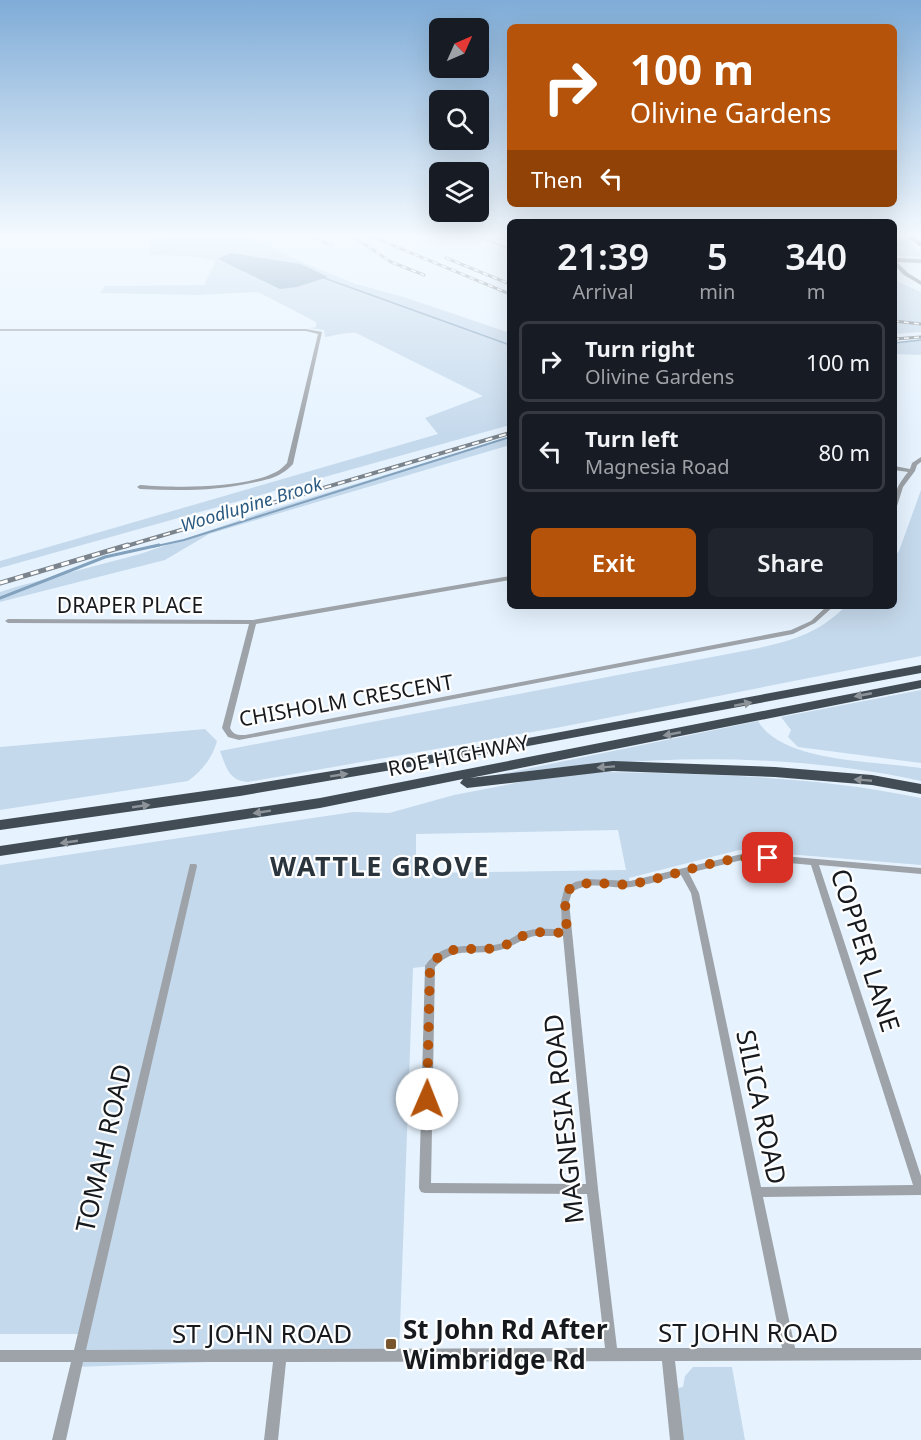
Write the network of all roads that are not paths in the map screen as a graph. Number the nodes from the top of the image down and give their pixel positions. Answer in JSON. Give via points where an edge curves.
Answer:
{"nodes":[{"id":1,"x":0,"y":330,"type":"edge"},
{"id":2,"x":921,"y":459,"type":"edge"},
{"id":3,"x":897,"y":468,"type":"edge"},
{"id":4,"x":921,"y":468,"type":"edge"},
{"id":5,"x":912,"y":471,"type":"junction"},
{"id":6,"x":140,"y":487,"type":"dead end"},
{"id":7,"x":897,"y":496,"type":"edge"},
{"id":8,"x":507,"y":579,"type":"edge"},
{"id":9,"x":828,"y":609,"type":"edge"},
{"id":10,"x":8,"y":621,"type":"dead end"},
{"id":11,"x":253,"y":622,"type":"junction"},
{"id":12,"x":921,"y":662,"type":"edge"},
{"id":13,"x":921,"y":669,"type":"edge"},
{"id":14,"x":921,"y":684,"type":"edge"},
{"id":15,"x":805,"y":692,"type":"junction"},
{"id":16,"x":921,"y":789,"type":"edge"},
{"id":17,"x":320,"y":803,"type":"junction"},
{"id":18,"x":0,"y":825,"type":"edge"},
{"id":19,"x":0,"y":851,"type":"edge"},
{"id":20,"x":814,"y":862,"type":"junction"},
{"id":21,"x":193,"y":866,"type":"dead end"},
{"id":22,"x":684,"y":871,"type":"junction"},
{"id":23,"x":921,"y":871,"type":"edge"},
{"id":24,"x":567,"y":933,"type":"junction"},
{"id":25,"x":592,"y":1189,"type":"junction"},
{"id":26,"x":921,"y":1190,"type":"edge"},
{"id":27,"x":757,"y":1192,"type":"junction"},
{"id":28,"x":921,"y":1354,"type":"edge"},
{"id":29,"x":612,"y":1355,"type":"junction"},
{"id":30,"x":668,"y":1355,"type":"junction"},
{"id":31,"x":790,"y":1355,"type":"junction"},
{"id":32,"x":0,"y":1356,"type":"edge"},
{"id":33,"x":79,"y":1356,"type":"junction"},
{"id":34,"x":280,"y":1356,"type":"junction"},
{"id":35,"x":59,"y":1440,"type":"edge"},
{"id":36,"x":271,"y":1440,"type":"edge"},
{"id":37,"x":677,"y":1440,"type":"edge"}],
"edges":[{"from":1,"to":6,"type":"street","via":[[321,334],[290,464],[285,470],[237,485]]},
{"from":2,"to":5,"type":"street"},
{"from":3,"to":5,"type":"street"},
{"from":4,"to":5,"type":"street"},
{"from":5,"to":7,"type":"street"},
{"from":8,"to":11,"type":"street"},
{"from":9,"to":11,"type":"street","name":"CHISHOLM CRESCENT","via":[[793,632],[238,737],[226,728]]},
{"from":10,"to":11,"type":"street","name":"DRAPER PLACE"},
{"from":12,"to":15,"type":"highway"},
{"from":13,"to":15,"type":"highway","name":"ROE HIGHWAY"},
{"from":14,"to":17,"type":"highway","name":"ROE HIGHWAY","one_way":true},
{"from":18,"to":15,"type":"highway","name":"ROE HIGHWAY","one_way":true,"via":[[224,794]]},
{"from":16,"to":17,"type":"highway","one_way":true,"via":[[872,780],[775,772],[613,766]]},
{"from":17,"to":19,"type":"highway","name":"ROE HIGHWAY","one_way":true},
{"from":20,"to":22,"type":"street","via":[[746,856]]},
{"from":20,"to":23,"type":"street"},
{"from":20,"to":26,"type":"street","name":"COPPER LANE"},
{"from":21,"to":33,"type":"street","name":"TOMAH ROAD"},
{"from":22,"to":24,"type":"street","name":"MAGNESIA ROAD","via":[[630,884],[578,884],[568,890],[565,902]]},
{"from":22,"to":27,"type":"street","name":"SILICA ROAD","via":[[695,893]]},
{"from":24,"to":25,"type":"street","name":"MAGNESIA ROAD"},
{"from":24,"to":25,"type":"street","via":[[533,934],[496,948],[448,950],[430,966],[425,1188]]},
{"from":25,"to":29,"type":"street","name":"MAGNESIA ROAD"},
{"from":26,"to":27,"type":"street"},
{"from":27,"to":31,"type":"street","name":"SILICA ROAD"},
{"from":28,"to":31,"type":"street","name":"ST JOHN ROAD"},
{"from":29,"to":30,"type":"street","name":"ST JOHN ROAD"},
{"from":29,"to":34,"type":"street","name":"ST JOHN ROAD"},
{"from":30,"to":31,"type":"street","name":"ST JOHN ROAD"},
{"from":30,"to":37,"type":"street"},
{"from":32,"to":33,"type":"street","name":"ST JOHN ROAD"},
{"from":33,"to":34,"type":"street","name":"ST JOHN ROAD"},
{"from":33,"to":35,"type":"street","name":"TOMAH ROAD"},
{"from":34,"to":36,"type":"street"}]}
